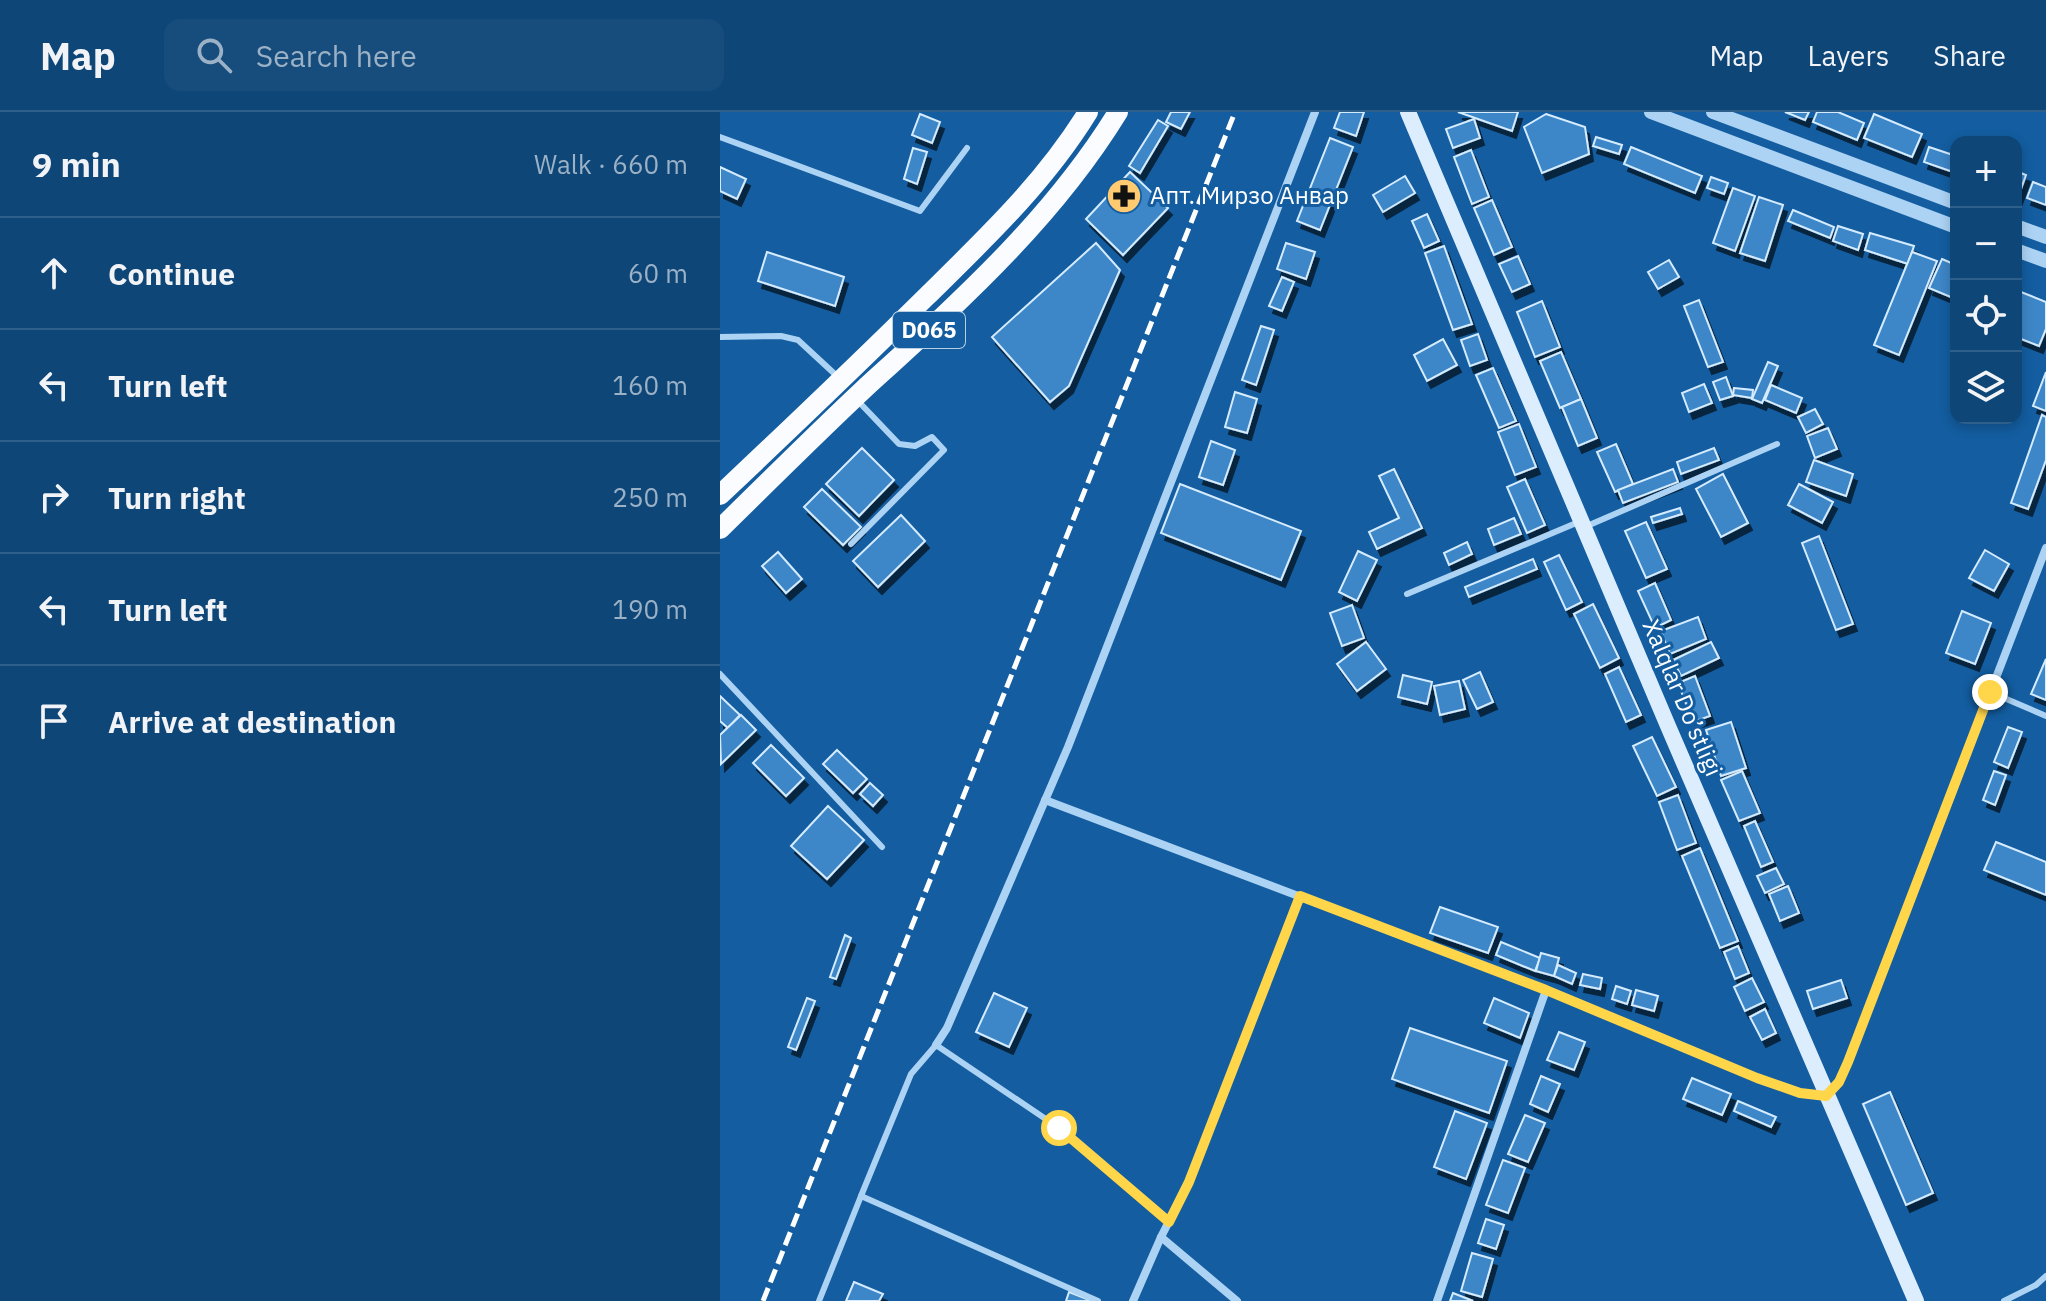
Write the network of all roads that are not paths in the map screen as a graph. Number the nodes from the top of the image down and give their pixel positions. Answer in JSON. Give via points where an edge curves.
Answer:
{"nodes":[{"id":1,"x":1088,"y":112,"type":"edge"},
{"id":2,"x":1118,"y":112,"type":"edge"},
{"id":3,"x":1315,"y":112,"type":"edge"},
{"id":4,"x":1408,"y":112,"type":"edge"},
{"id":5,"x":1651,"y":112,"type":"edge"},
{"id":6,"x":1713,"y":112,"type":"edge"},
{"id":7,"x":720,"y":137,"type":"edge"},
{"id":8,"x":967,"y":148,"type":"dead end"},
{"id":9,"x":1950,"y":201,"type":"edge"},
{"id":10,"x":1950,"y":225,"type":"edge"},
{"id":11,"x":2022,"y":228,"type":"edge"},
{"id":12,"x":2046,"y":237,"type":"edge"},
{"id":13,"x":2022,"y":252,"type":"edge"},
{"id":14,"x":2046,"y":261,"type":"edge"},
{"id":15,"x":720,"y":337,"type":"edge"},
{"id":16,"x":842,"y":380,"type":"junction"},
{"id":17,"x":855,"y":398,"type":"junction"},
{"id":18,"x":1777,"y":444,"type":"dead end"},
{"id":19,"x":720,"y":495,"type":"edge"},
{"id":20,"x":1582,"y":524,"type":"junction"},
{"id":21,"x":720,"y":529,"type":"edge"},
{"id":22,"x":851,"y":544,"type":"dead end"},
{"id":23,"x":2046,"y":548,"type":"edge"},
{"id":24,"x":1407,"y":594,"type":"dead end"},
{"id":25,"x":720,"y":674,"type":"edge"},
{"id":26,"x":1990,"y":692,"type":"junction"},
{"id":27,"x":2046,"y":716,"type":"edge"},
{"id":28,"x":1045,"y":800,"type":"junction"},
{"id":29,"x":882,"y":847,"type":"dead end"},
{"id":30,"x":1300,"y":896,"type":"junction"},
{"id":31,"x":1546,"y":990,"type":"junction"},
{"id":32,"x":936,"y":1045,"type":"junction"},
{"id":33,"x":1826,"y":1096,"type":"junction"},
{"id":34,"x":861,"y":1196,"type":"junction"},
{"id":35,"x":1169,"y":1222,"type":"junction"},
{"id":36,"x":1161,"y":1237,"type":"junction"},
{"id":37,"x":2046,"y":1276,"type":"edge"},
{"id":38,"x":819,"y":1301,"type":"edge"},
{"id":39,"x":1098,"y":1301,"type":"edge"},
{"id":40,"x":1133,"y":1301,"type":"edge"},
{"id":41,"x":1237,"y":1301,"type":"edge"},
{"id":42,"x":1437,"y":1301,"type":"edge"},
{"id":43,"x":1916,"y":1301,"type":"edge"},
{"id":44,"x":2004,"y":1301,"type":"edge"}],
"edges":[{"from":1,"to":16,"type":"main road","number":"D065","via":[[1009,215]]},
{"from":2,"to":17,"type":"main road","number":"D065","via":[[1029,233]]},
{"from":3,"to":28,"type":"street"},
{"from":4,"to":20,"type":"main road","name":"Xalqlar Do’stligi"},
{"from":5,"to":10,"type":"street"},
{"from":6,"to":9,"type":"street"},
{"from":7,"to":8,"type":"lane","via":[[920,211]]},
{"from":11,"to":12,"type":"street"},
{"from":13,"to":14,"type":"street"},
{"from":15,"to":16,"type":"lane","via":[[798,340]]},
{"from":16,"to":19,"type":"main road","number":"D065"},
{"from":17,"to":21,"type":"main road","number":"D065"},
{"from":17,"to":22,"type":"lane","via":[[899,444],[915,446],[932,437],[944,450]]},
{"from":18,"to":20,"type":"lane"},
{"from":20,"to":24,"type":"lane"},
{"from":20,"to":33,"type":"main road","name":"Xalqlar Do’stligi"},
{"from":23,"to":26,"type":"street"},
{"from":25,"to":29,"type":"lane"},
{"from":26,"to":27,"type":"lane"},
{"from":26,"to":33,"type":"street","via":[[1848,1062]]},
{"from":28,"to":30,"type":"street"},
{"from":28,"to":32,"type":"street"},
{"from":30,"to":31,"type":"street"},
{"from":30,"to":35,"type":"street"},
{"from":31,"to":33,"type":"street","via":[[1757,1078]]},
{"from":31,"to":42,"type":"street"},
{"from":32,"to":34,"type":"lane","via":[[911,1074]]},
{"from":32,"to":35,"type":"lane","via":[[1059,1128]]},
{"from":33,"to":43,"type":"main road","name":"Xalqlar Do’stligi"},
{"from":34,"to":38,"type":"lane"},
{"from":34,"to":39,"type":"lane"},
{"from":35,"to":36,"type":"street"},
{"from":36,"to":40,"type":"street"},
{"from":36,"to":41,"type":"street"},
{"from":37,"to":44,"type":"lane"}]}
